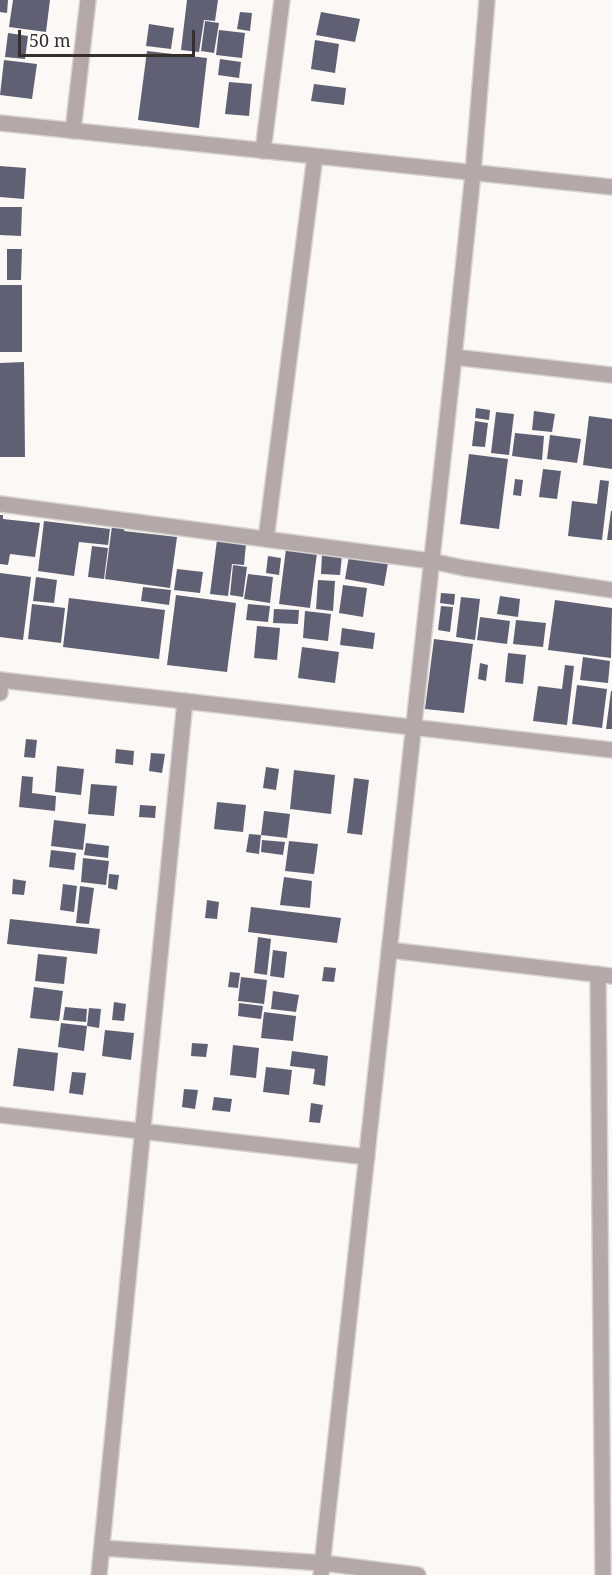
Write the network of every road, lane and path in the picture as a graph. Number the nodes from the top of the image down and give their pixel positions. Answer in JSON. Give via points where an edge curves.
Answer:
{"nodes":[{"id":1,"x":88,"y":0,"type":"edge"},
{"id":2,"x":282,"y":0,"type":"edge"},
{"id":3,"x":487,"y":0,"type":"edge"},
{"id":4,"x":0,"y":123,"type":"edge"},
{"id":5,"x":73,"y":131,"type":"junction"},
{"id":6,"x":262,"y":151,"type":"junction"},
{"id":7,"x":315,"y":156,"type":"junction"},
{"id":8,"x":473,"y":172,"type":"junction"},
{"id":9,"x":612,"y":187,"type":"edge"},
{"id":10,"x":454,"y":357,"type":"junction"},
{"id":11,"x":612,"y":375,"type":"edge"},
{"id":12,"x":0,"y":504,"type":"edge"},
{"id":13,"x":266,"y":539,"type":"junction"},
{"id":14,"x":431,"y":561,"type":"junction"},
{"id":15,"x":612,"y":590,"type":"edge"},
{"id":16,"x":0,"y":684,"type":"edge"},
{"id":17,"x":185,"y":701,"type":"junction"},
{"id":18,"x":414,"y":727,"type":"junction"},
{"id":19,"x":612,"y":750,"type":"edge"},
{"id":20,"x":389,"y":950,"type":"junction"},
{"id":21,"x":605,"y":975,"type":"edge"},
{"id":22,"x":0,"y":1115,"type":"edge"},
{"id":23,"x":144,"y":1131,"type":"junction"},
{"id":24,"x":367,"y":1157,"type":"junction"},
{"id":25,"x":102,"y":1548,"type":"junction"},
{"id":26,"x":322,"y":1569,"type":"edge"},
{"id":27,"x":99,"y":1575,"type":"edge"},
{"id":28,"x":418,"y":1575,"type":"edge"},
{"id":29,"x":603,"y":1575,"type":"edge"}],
"edges":[{"from":1,"to":5,"type":"street"},
{"from":2,"to":6,"type":"street"},
{"from":3,"to":8,"type":"street"},
{"from":4,"to":5,"type":"street"},
{"from":5,"to":6,"type":"street"},
{"from":6,"to":7,"type":"street"},
{"from":7,"to":8,"type":"street"},
{"from":7,"to":13,"type":"street"},
{"from":8,"to":9,"type":"street"},
{"from":8,"to":10,"type":"street"},
{"from":10,"to":11,"type":"street"},
{"from":10,"to":14,"type":"street"},
{"from":12,"to":13,"type":"street"},
{"from":13,"to":14,"type":"street"},
{"from":14,"to":15,"type":"street"},
{"from":14,"to":18,"type":"street"},
{"from":16,"to":17,"type":"street"},
{"from":17,"to":18,"type":"street"},
{"from":17,"to":23,"type":"street"},
{"from":18,"to":19,"type":"street"},
{"from":18,"to":20,"type":"street"},
{"from":20,"to":21,"type":"street"},
{"from":20,"to":24,"type":"street"},
{"from":21,"to":29,"type":"street"},
{"from":22,"to":23,"type":"street"},
{"from":23,"to":24,"type":"street"},
{"from":23,"to":25,"type":"street"},
{"from":24,"to":26,"type":"street"},
{"from":25,"to":26,"type":"street"},
{"from":25,"to":27,"type":"street"},
{"from":26,"to":28,"type":"street"}]}
